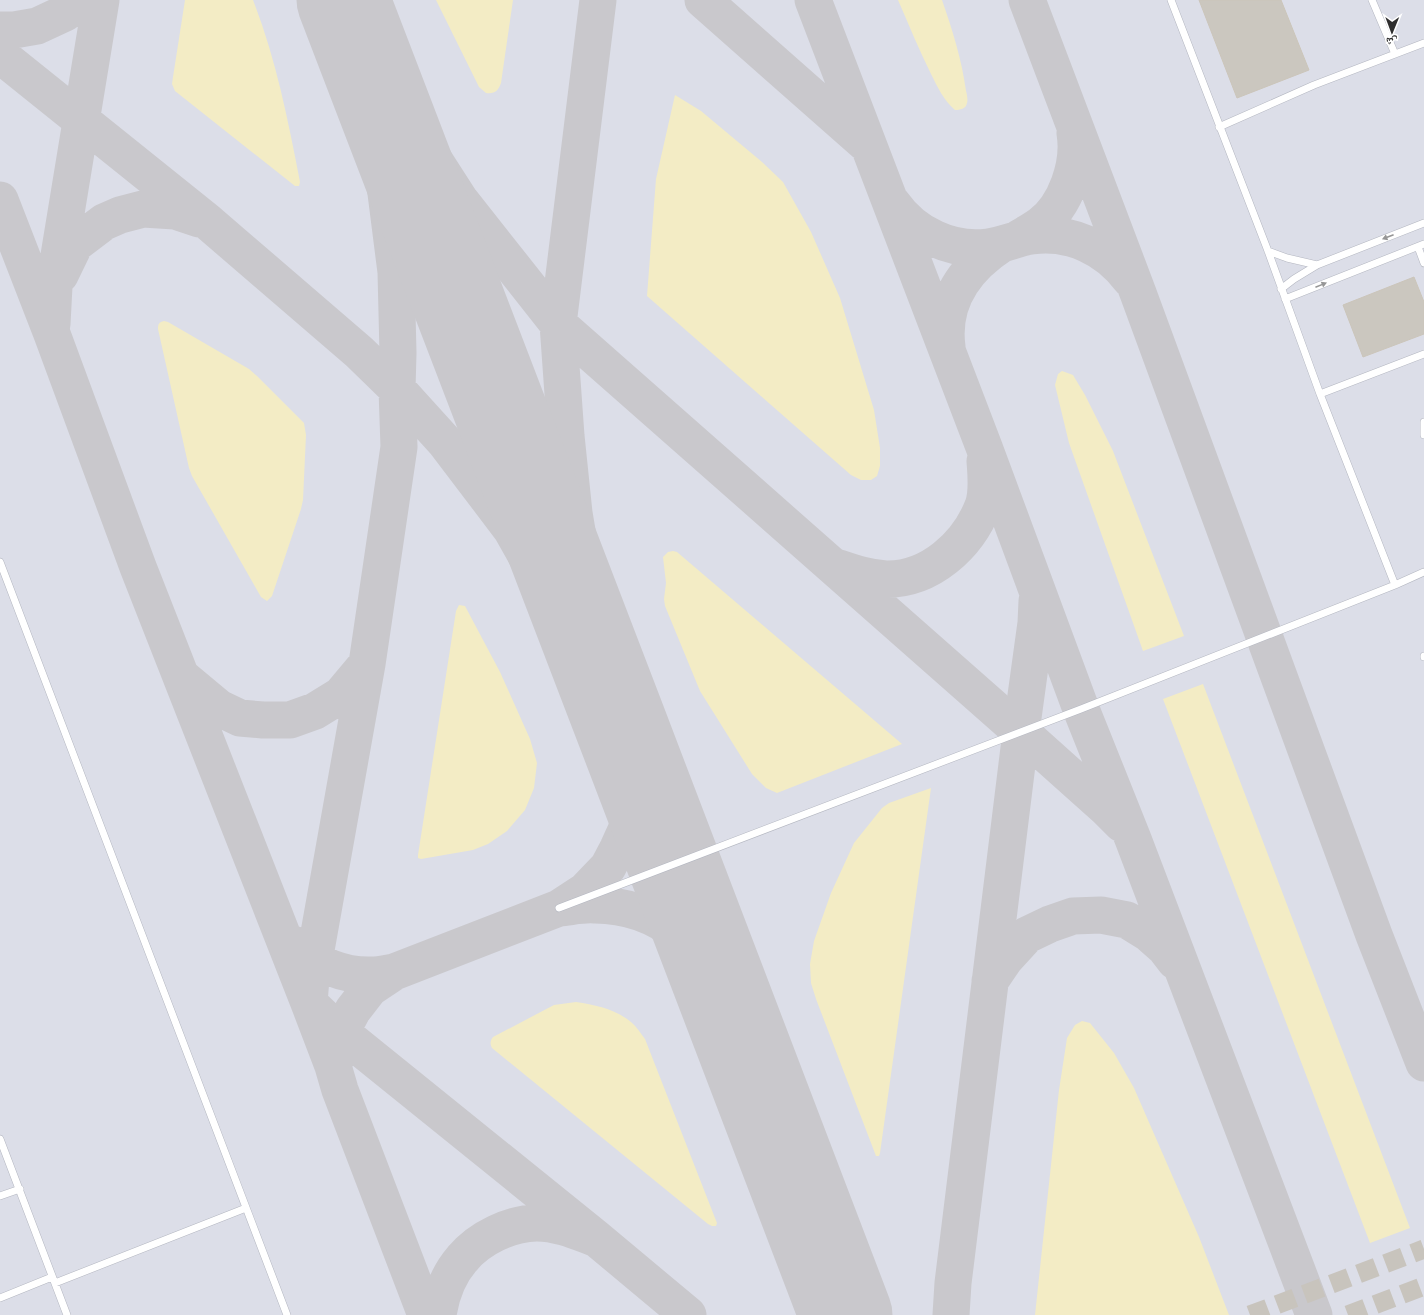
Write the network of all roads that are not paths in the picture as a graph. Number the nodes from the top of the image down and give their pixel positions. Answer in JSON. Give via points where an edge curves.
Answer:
{"nodes":[{"id":1,"x":1171,"y":0,"type":"edge"},
{"id":2,"x":1372,"y":0,"type":"edge"},
{"id":3,"x":1424,"y":43,"type":"edge"},
{"id":4,"x":1396,"y":54,"type":"junction"},
{"id":5,"x":1219,"y":127,"type":"junction"},
{"id":6,"x":1424,"y":223,"type":"edge"},
{"id":7,"x":1421,"y":246,"type":"edge"},
{"id":8,"x":1268,"y":251,"type":"junction"},
{"id":9,"x":1424,"y":263,"type":"edge"},
{"id":10,"x":1317,"y":265,"type":"junction"},
{"id":11,"x":1281,"y":289,"type":"junction"},
{"id":12,"x":1285,"y":299,"type":"junction"},
{"id":13,"x":1424,"y":354,"type":"edge"},
{"id":14,"x":1320,"y":394,"type":"junction"},
{"id":15,"x":1424,"y":422,"type":"edge"},
{"id":16,"x":1424,"y":435,"type":"edge"},
{"id":17,"x":0,"y":562,"type":"edge"},
{"id":18,"x":1424,"y":572,"type":"edge"},
{"id":19,"x":1395,"y":584,"type":"junction"},
{"id":20,"x":559,"y":908,"type":"dead end"},
{"id":21,"x":0,"y":1139,"type":"edge"},
{"id":22,"x":20,"y":1189,"type":"junction"},
{"id":23,"x":0,"y":1196,"type":"edge"},
{"id":24,"x":246,"y":1208,"type":"junction"},
{"id":25,"x":54,"y":1280,"type":"junction"},
{"id":26,"x":0,"y":1298,"type":"edge"},
{"id":27,"x":67,"y":1315,"type":"edge"},
{"id":28,"x":287,"y":1315,"type":"edge"}],
"edges":[{"from":1,"to":5,"type":"lane"},
{"from":2,"to":4,"type":"lane"},
{"from":3,"to":4,"type":"lane"},
{"from":4,"to":5,"type":"lane","via":[[1314,85]]},
{"from":5,"to":8,"type":"lane"},
{"from":6,"to":10,"type":"lane","one_way":true},
{"from":7,"to":9,"type":"lane"},
{"from":12,"to":7,"type":"lane","one_way":true},
{"from":8,"to":10,"type":"lane"},
{"from":8,"to":11,"type":"lane"},
{"from":10,"to":11,"type":"lane"},
{"from":11,"to":12,"type":"lane"},
{"from":12,"to":14,"type":"lane"},
{"from":13,"to":14,"type":"lane"},
{"from":14,"to":19,"type":"lane"},
{"from":15,"to":16,"type":"lane"},
{"from":17,"to":24,"type":"lane"},
{"from":18,"to":19,"type":"lane"},
{"from":19,"to":20,"type":"lane","via":[[1075,712]]},
{"from":21,"to":22,"type":"lane"},
{"from":22,"to":23,"type":"lane"},
{"from":22,"to":25,"type":"lane"},
{"from":24,"to":25,"type":"lane"},
{"from":24,"to":28,"type":"lane"},
{"from":25,"to":26,"type":"lane"},
{"from":25,"to":27,"type":"lane"}]}
